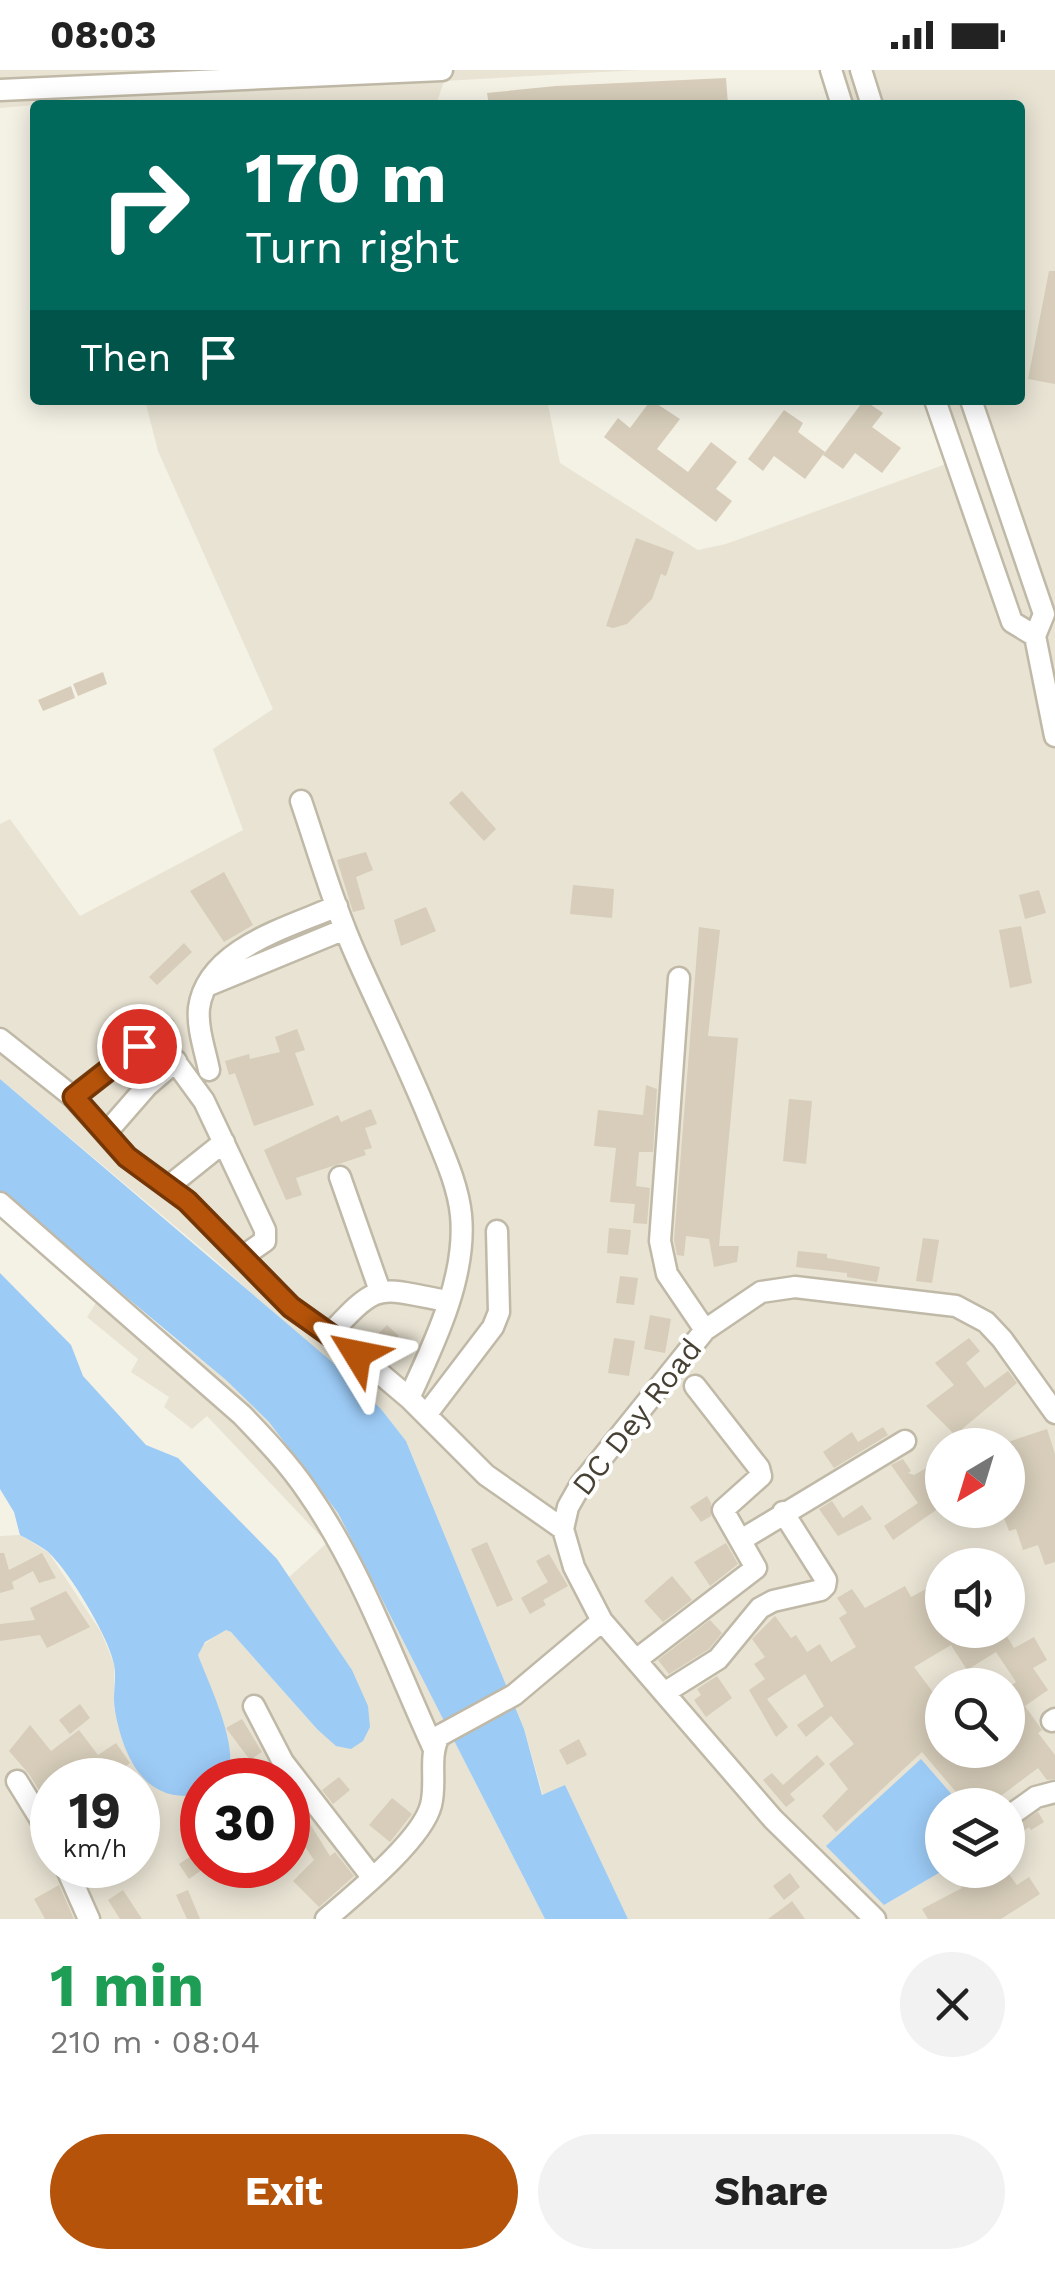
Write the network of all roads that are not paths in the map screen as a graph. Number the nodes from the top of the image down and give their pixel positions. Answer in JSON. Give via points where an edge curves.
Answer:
{"nodes":[{"id":1,"x":442,"y":70,"type":"edge"},
{"id":2,"x":832,"y":70,"type":"edge"},
{"id":3,"x":860,"y":70,"type":"edge"},
{"id":4,"x":0,"y":90,"type":"edge"},
{"id":5,"x":841,"y":100,"type":"edge"},
{"id":6,"x":870,"y":100,"type":"edge"},
{"id":7,"x":937,"y":405,"type":"edge"},
{"id":8,"x":973,"y":405,"type":"edge"},
{"id":9,"x":1036,"y":636,"type":"junction"},
{"id":10,"x":1055,"y":733,"type":"edge"},
{"id":11,"x":301,"y":801,"type":"dead end"},
{"id":12,"x":337,"y":906,"type":"junction"},
{"id":13,"x":346,"y":928,"type":"junction"},
{"id":14,"x":679,"y":978,"type":"dead end"},
{"id":15,"x":207,"y":986,"type":"junction"},
{"id":16,"x":0,"y":1039,"type":"edge"},
{"id":17,"x":168,"y":1046,"type":"junction"},
{"id":18,"x":210,"y":1070,"type":"dead end"},
{"id":19,"x":74,"y":1097,"type":"junction"},
{"id":20,"x":106,"y":1133,"type":"junction"},
{"id":21,"x":224,"y":1142,"type":"junction"},
{"id":22,"x":340,"y":1177,"type":"dead end"},
{"id":23,"x":169,"y":1186,"type":"junction"},
{"id":24,"x":0,"y":1203,"type":"edge"},
{"id":25,"x":497,"y":1231,"type":"dead end"},
{"id":26,"x":242,"y":1257,"type":"junction"},
{"id":27,"x":380,"y":1291,"type":"junction"},
{"id":28,"x":448,"y":1301,"type":"junction"},
{"id":29,"x":705,"y":1330,"type":"junction"},
{"id":30,"x":329,"y":1335,"type":"junction"},
{"id":31,"x":694,"y":1386,"type":"dead end"},
{"id":32,"x":409,"y":1398,"type":"junction"},
{"id":33,"x":1055,"y":1413,"type":"edge"},
{"id":34,"x":426,"y":1415,"type":"junction"},
{"id":35,"x":905,"y":1441,"type":"dead end"},
{"id":36,"x":784,"y":1512,"type":"junction"},
{"id":37,"x":563,"y":1529,"type":"junction"},
{"id":38,"x":741,"y":1540,"type":"junction"},
{"id":39,"x":602,"y":1621,"type":"junction"},
{"id":40,"x":636,"y":1660,"type":"junction"},
{"id":41,"x":664,"y":1693,"type":"junction"},
{"id":42,"x":254,"y":1706,"type":"dead end"},
{"id":43,"x":436,"y":1742,"type":"junction"},
{"id":44,"x":16,"y":1781,"type":"dead end"},
{"id":45,"x":1055,"y":1792,"type":"edge"},
{"id":46,"x":30,"y":1803,"type":"edge"},
{"id":47,"x":1025,"y":1805,"type":"edge"},
{"id":48,"x":372,"y":1877,"type":"junction"},
{"id":49,"x":75,"y":1888,"type":"edge"},
{"id":50,"x":338,"y":1915,"type":"edge"},
{"id":51,"x":89,"y":1919,"type":"edge"},
{"id":52,"x":875,"y":1919,"type":"edge"}],
"edges":[{"from":1,"to":4,"type":"street"},
{"from":2,"to":5,"type":"street"},
{"from":3,"to":6,"type":"street"},
{"from":7,"to":9,"type":"street","via":[[1012,622]]},
{"from":8,"to":9,"type":"street","via":[[1044,614]]},
{"from":9,"to":10,"type":"street"},
{"from":11,"to":12,"type":"street"},
{"from":12,"to":13,"type":"street"},
{"from":12,"to":15,"type":"street","via":[[252,944],[227,960]]},
{"from":13,"to":15,"type":"street"},
{"from":13,"to":28,"type":"street","via":[[457,1193],[460,1242]]},
{"from":14,"to":29,"type":"street","via":[[660,1241],[667,1274]]},
{"from":15,"to":18,"type":"street","via":[[199,1009]]},
{"from":16,"to":19,"type":"street"},
{"from":17,"to":19,"type":"street"},
{"from":17,"to":20,"type":"street","via":[[147,1086]]},
{"from":17,"to":21,"type":"street"},
{"from":19,"to":20,"type":"street"},
{"from":20,"to":23,"type":"street"},
{"from":21,"to":23,"type":"street"},
{"from":21,"to":26,"type":"street","via":[[267,1236]]},
{"from":22,"to":27,"type":"street"},
{"from":23,"to":26,"type":"street"},
{"from":24,"to":43,"type":"street","via":[[278,1453],[348,1559]]},
{"from":25,"to":34,"type":"street","via":[[499,1312]]},
{"from":26,"to":30,"type":"street"},
{"from":27,"to":28,"type":"street"},
{"from":27,"to":30,"type":"street"},
{"from":28,"to":32,"type":"street"},
{"from":29,"to":33,"type":"street","name":"DC Dey Road","via":[[760,1292],[795,1288],[956,1306],[1002,1339]]},
{"from":29,"to":37,"type":"street","name":"DC Dey Road","via":[[581,1484]]},
{"from":30,"to":32,"type":"street"},
{"from":31,"to":38,"type":"street","via":[[759,1468],[761,1476],[724,1510]]},
{"from":32,"to":34,"type":"street"},
{"from":34,"to":37,"type":"street","via":[[486,1476]]},
{"from":35,"to":36,"type":"street"},
{"from":36,"to":38,"type":"street"},
{"from":36,"to":41,"type":"street","via":[[825,1586],[760,1608],[718,1660]]},
{"from":37,"to":39,"type":"street","name":"DC Dey Road"},
{"from":38,"to":40,"type":"street","via":[[756,1568]]},
{"from":39,"to":40,"type":"street","name":"DC Dey Road"},
{"from":39,"to":43,"type":"street","via":[[514,1694]]},
{"from":40,"to":41,"type":"street","name":"DC Dey Road"},
{"from":41,"to":52,"type":"street","name":"DC Dey Road","via":[[802,1851]]},
{"from":42,"to":48,"type":"street","via":[[283,1762]]},
{"from":43,"to":48,"type":"street","via":[[431,1805],[420,1830]]},
{"from":44,"to":46,"type":"street"},
{"from":45,"to":47,"type":"street"},
{"from":48,"to":50,"type":"street"},
{"from":49,"to":51,"type":"street"}]}
